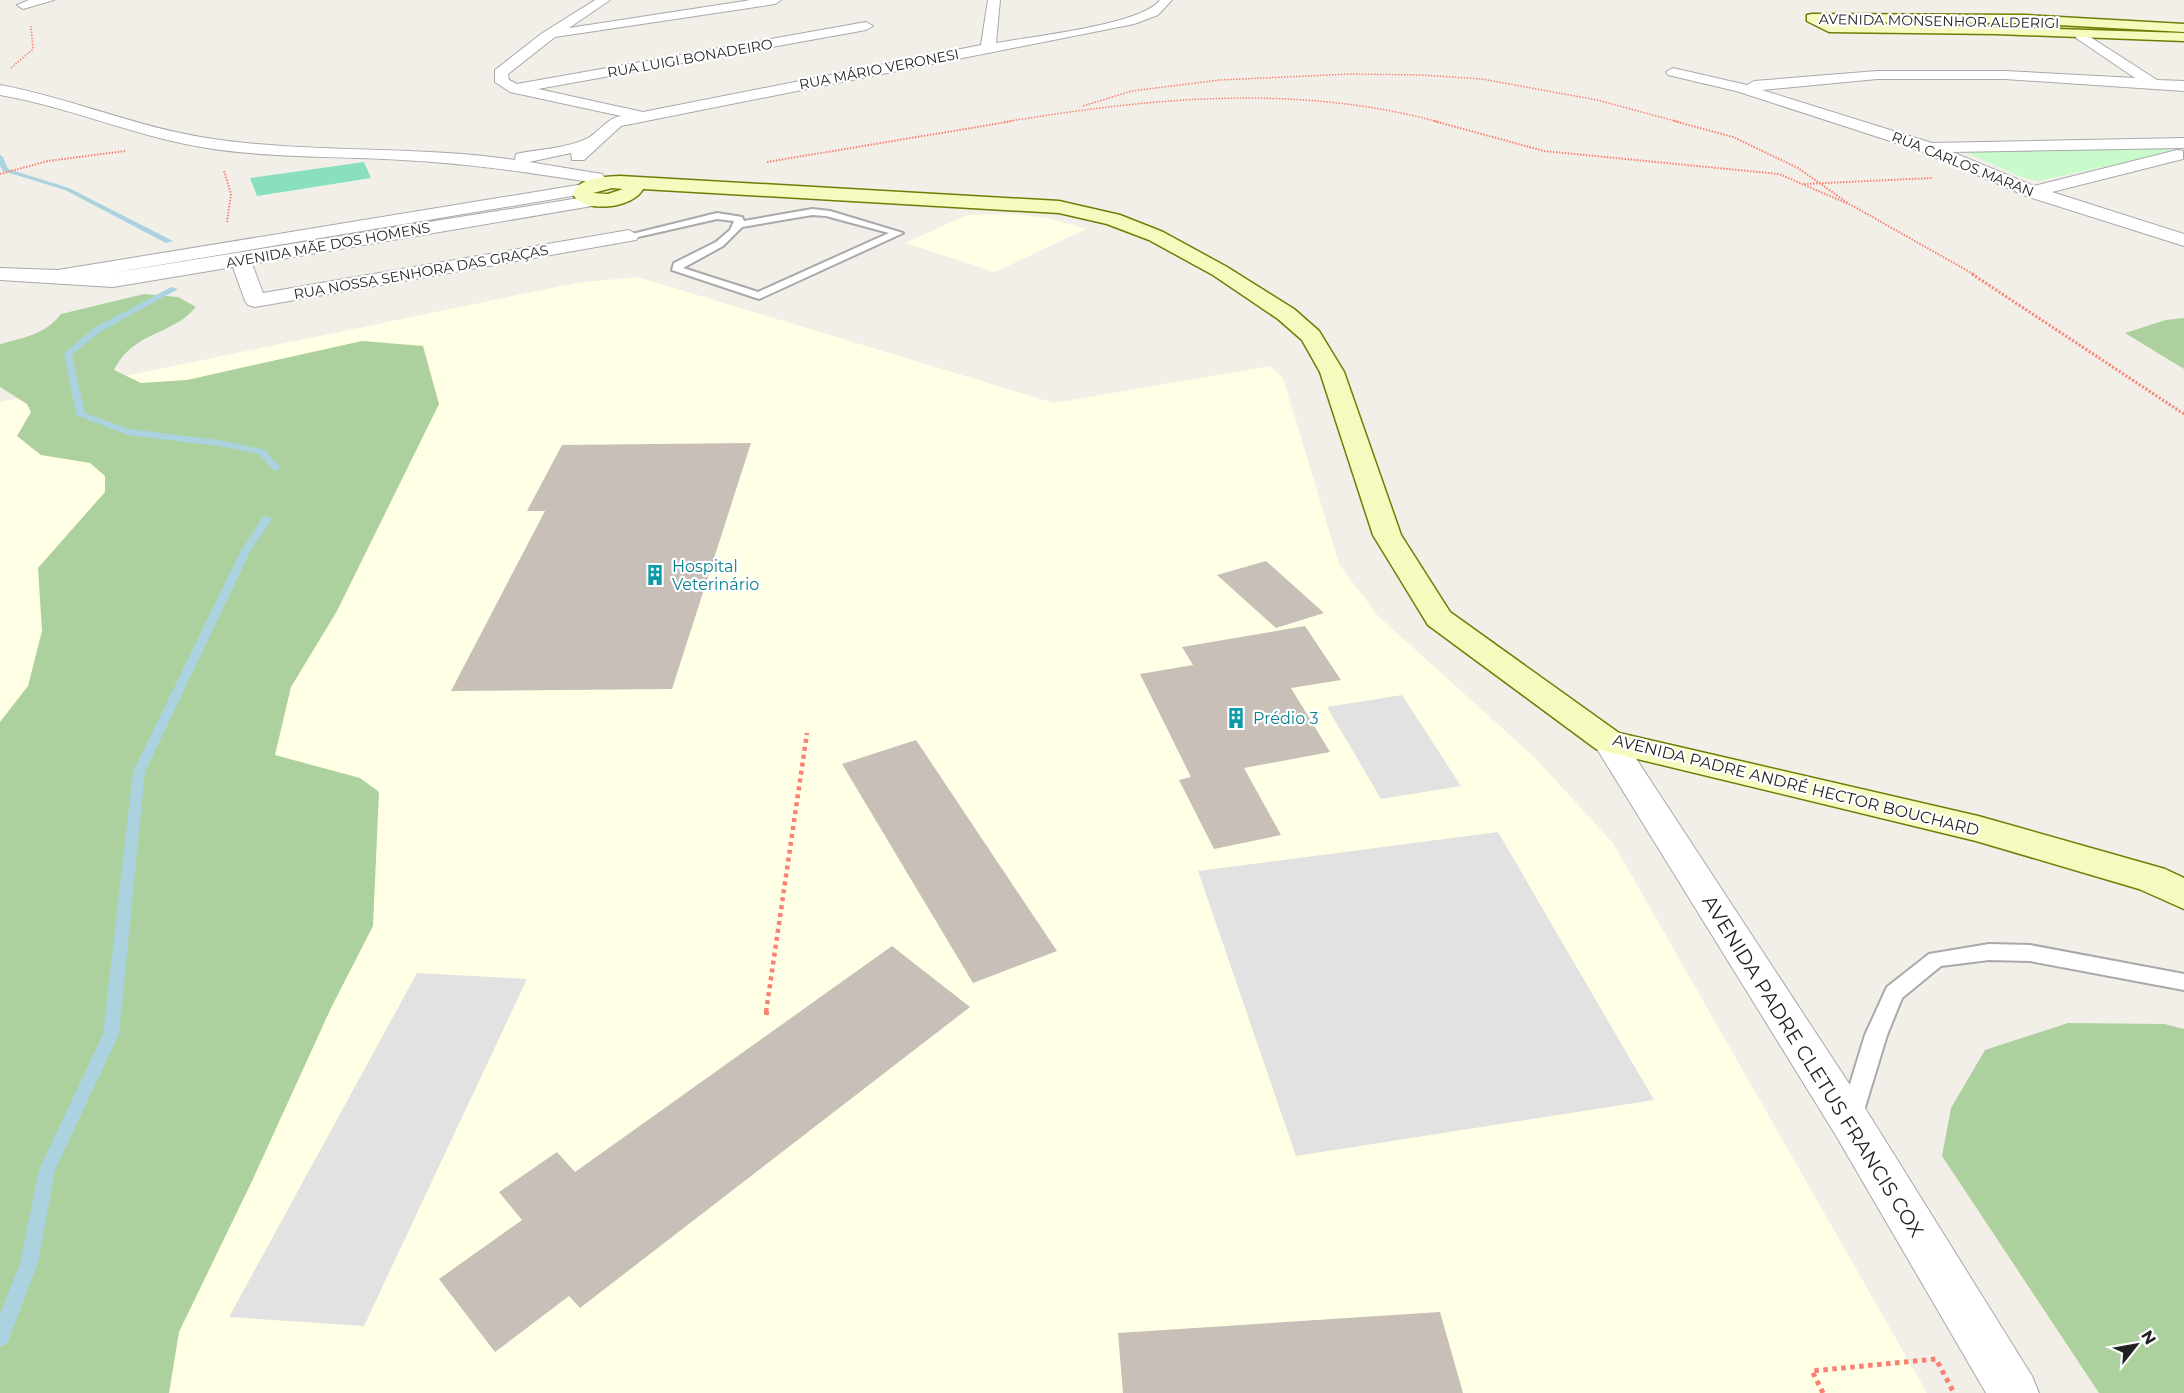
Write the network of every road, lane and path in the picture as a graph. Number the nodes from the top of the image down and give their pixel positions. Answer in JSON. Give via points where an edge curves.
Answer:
{"nodes":[{"id":1,"x":48,"y":0,"type":"edge"},
{"id":2,"x":604,"y":0,"type":"edge"},
{"id":3,"x":775,"y":0,"type":"edge"},
{"id":4,"x":994,"y":0,"type":"edge"},
{"id":5,"x":1166,"y":0,"type":"edge"},
{"id":6,"x":23,"y":5,"type":"joint"},
{"id":7,"x":866,"y":26,"type":"dead end"},
{"id":8,"x":2184,"y":28,"type":"edge"},
{"id":9,"x":2081,"y":35,"type":"junction"},
{"id":10,"x":546,"y":36,"type":"junction"},
{"id":11,"x":2184,"y":38,"type":"edge"},
{"id":12,"x":988,"y":48,"type":"junction"},
{"id":13,"x":9,"y":69,"type":"dead end"},
{"id":14,"x":1673,"y":72,"type":"dead end"},
{"id":15,"x":2153,"y":84,"type":"junction"},
{"id":16,"x":2184,"y":86,"type":"edge"},
{"id":17,"x":1741,"y":88,"type":"junction"},
{"id":18,"x":515,"y":89,"type":"junction"},
{"id":19,"x":0,"y":90,"type":"edge"},
{"id":20,"x":2184,"y":97,"type":"edge"},
{"id":21,"x":1049,"y":113,"type":"junction"},
{"id":22,"x":643,"y":116,"type":"junction"},
{"id":23,"x":593,"y":142,"type":"junction"},
{"id":24,"x":2184,"y":143,"type":"edge"},
{"id":25,"x":1927,"y":147,"type":"junction"},
{"id":26,"x":133,"y":152,"type":"dead end"},
{"id":27,"x":2184,"y":154,"type":"edge"},
{"id":28,"x":488,"y":160,"type":"junction"},
{"id":29,"x":767,"y":162,"type":"dead end"},
{"id":30,"x":224,"y":171,"type":"dead end"},
{"id":31,"x":559,"y":172,"type":"junction"},
{"id":32,"x":0,"y":174,"type":"edge"},
{"id":33,"x":1989,"y":174,"type":"junction"},
{"id":34,"x":1804,"y":184,"type":"junction"},
{"id":35,"x":1823,"y":185,"type":"junction"},
{"id":36,"x":625,"y":188,"type":"junction"},
{"id":37,"x":2032,"y":192,"type":"junction"},
{"id":38,"x":591,"y":194,"type":"junction"},
{"id":39,"x":1853,"y":207,"type":"junction"},
{"id":40,"x":739,"y":225,"type":"junction"},
{"id":41,"x":223,"y":227,"type":"dead end"},
{"id":42,"x":629,"y":236,"type":"joint"},
{"id":43,"x":2184,"y":240,"type":"edge"},
{"id":44,"x":239,"y":253,"type":"junction"},
{"id":45,"x":0,"y":274,"type":"edge"},
{"id":46,"x":2184,"y":414,"type":"edge"},
{"id":47,"x":807,"y":733,"type":"dead end"},
{"id":48,"x":1608,"y":741,"type":"junction"},
{"id":49,"x":2184,"y":895,"type":"edge"},
{"id":50,"x":2184,"y":982,"type":"edge"},
{"id":51,"x":766,"y":1015,"type":"dead end"},
{"id":52,"x":1850,"y":1121,"type":"junction"},
{"id":53,"x":1823,"y":1393,"type":"edge"},
{"id":54,"x":1954,"y":1393,"type":"edge"},
{"id":55,"x":2014,"y":1393,"type":"edge"}],
"edges":[{"from":1,"to":6,"type":"street"},
{"from":2,"to":10,"type":"street"},
{"from":3,"to":10,"type":"street"},
{"from":4,"to":12,"type":"street"},
{"from":5,"to":12,"type":"street","name":"RUA MÁRIO VERONESI","via":[[1152,14],[1115,26]]},
{"from":6,"to":13,"type":"path","via":[[33,49]]},
{"from":7,"to":18,"type":"street","name":"RUA LUIGI BONADEIRO"},
{"from":8,"to":9,"type":"street","name":"AVENIDA MONSENHOR ALDERIGI","via":[[2025,19],[1812,18],[1829,28]]},
{"from":9,"to":11,"type":"street","name":"AVENIDA MONSENHOR ALDERIGI"},
{"from":9,"to":15,"type":"street"},
{"from":10,"to":18,"type":"street","via":[[500,73],[502,82]]},
{"from":12,"to":22,"type":"street","name":"RUA MÁRIO VERONESI"},
{"from":14,"to":17,"type":"street","name":"RUA CARLOS MARAN"},
{"from":15,"to":16,"type":"street","name":"RUA CARLOS MARAN"},
{"from":15,"to":17,"type":"street","name":"RUA CARLOS MARAN","via":[[2006,75],[1877,75]]},
{"from":15,"to":20,"type":"street"},
{"from":17,"to":25,"type":"street","name":"RUA CARLOS MARAN"},
{"from":18,"to":22,"type":"street"},
{"from":19,"to":28,"type":"street","via":[[206,143]]},
{"from":21,"to":29,"type":"path"},
{"from":21,"to":34,"type":"path","via":[[1203,98],[1318,101],[1423,118],[1544,151],[1757,170]]},
{"from":21,"to":35,"type":"path","via":[[1132,91],[1221,80],[1351,74],[1482,79],[1597,100],[1733,137],[1773,154]]},
{"from":22,"to":23,"type":"street","name":"RUA MÁRIO VERONESI","via":[[616,122]]},
{"from":23,"to":28,"type":"street","via":[[551,154]]},
{"from":23,"to":31,"type":"street","name":"RUA MÁRIO VERONESI"},
{"from":24,"to":25,"type":"street"},
{"from":25,"to":33,"type":"street","name":"RUA CARLOS MARAN"},
{"from":26,"to":32,"type":"path","via":[[74,156]]},
{"from":27,"to":37,"type":"street"},
{"from":28,"to":31,"type":"street"},
{"from":30,"to":41,"type":"path","via":[[231,194],[229,218]]},
{"from":31,"to":36,"type":"street"},
{"from":31,"to":38,"type":"street"},
{"from":33,"to":35,"type":"path"},
{"from":33,"to":37,"type":"street","name":"RUA CARLOS MARAN"},
{"from":34,"to":35,"type":"path"},
{"from":34,"to":39,"type":"path"},
{"from":35,"to":39,"type":"path"},
{"from":36,"to":38,"type":"street","name":"AVENIDA PADRE ANDRÉ HECTOR BOUCHARD","via":[[596,184]]},
{"from":36,"to":48,"type":"street","name":"AVENIDA PADRE ANDRÉ HECTOR BOUCHARD","via":[[684,186],[1059,207],[1113,219],[1146,232],[1220,271],[1311,336],[1332,372],[1388,535],[1439,618]]},
{"from":37,"to":43,"type":"street","name":"RUA CARLOS MARAN"},
{"from":38,"to":44,"type":"street","name":"AVENIDA MÃE DOS HOMENS"},
{"from":39,"to":46,"type":"path","via":[[2005,293]]},
{"from":40,"to":40,"type":"lane","via":[[721,244],[678,265],[677,270],[759,296],[898,233],[820,212]]},
{"from":40,"to":42,"type":"lane","via":[[739,219],[717,216]]},
{"from":42,"to":44,"type":"street","name":"RUA NOSSA SENHORA DAS GRAÇAS","via":[[255,300]]},
{"from":44,"to":45,"type":"street","name":"AVENIDA MÃE DOS HOMENS","via":[[58,276]]},
{"from":47,"to":51,"type":"path"},
{"from":48,"to":49,"type":"street","name":"AVENIDA PADRE ANDRÉ HECTOR BOUCHARD","via":[[1978,828],[2152,879]]},
{"from":48,"to":52,"type":"street","name":"AVENIDA PADRE CLETUS FRANCIS COX"},
{"from":50,"to":52,"type":"lane","via":[[2030,953],[1989,952],[1936,959],[1894,993],[1876,1035]]},
{"from":52,"to":55,"type":"street","name":"AVENIDA PADRE CLETUS FRANCIS COX"},
{"from":53,"to":54,"type":"path","via":[[1812,1371],[1936,1359]]}]}
